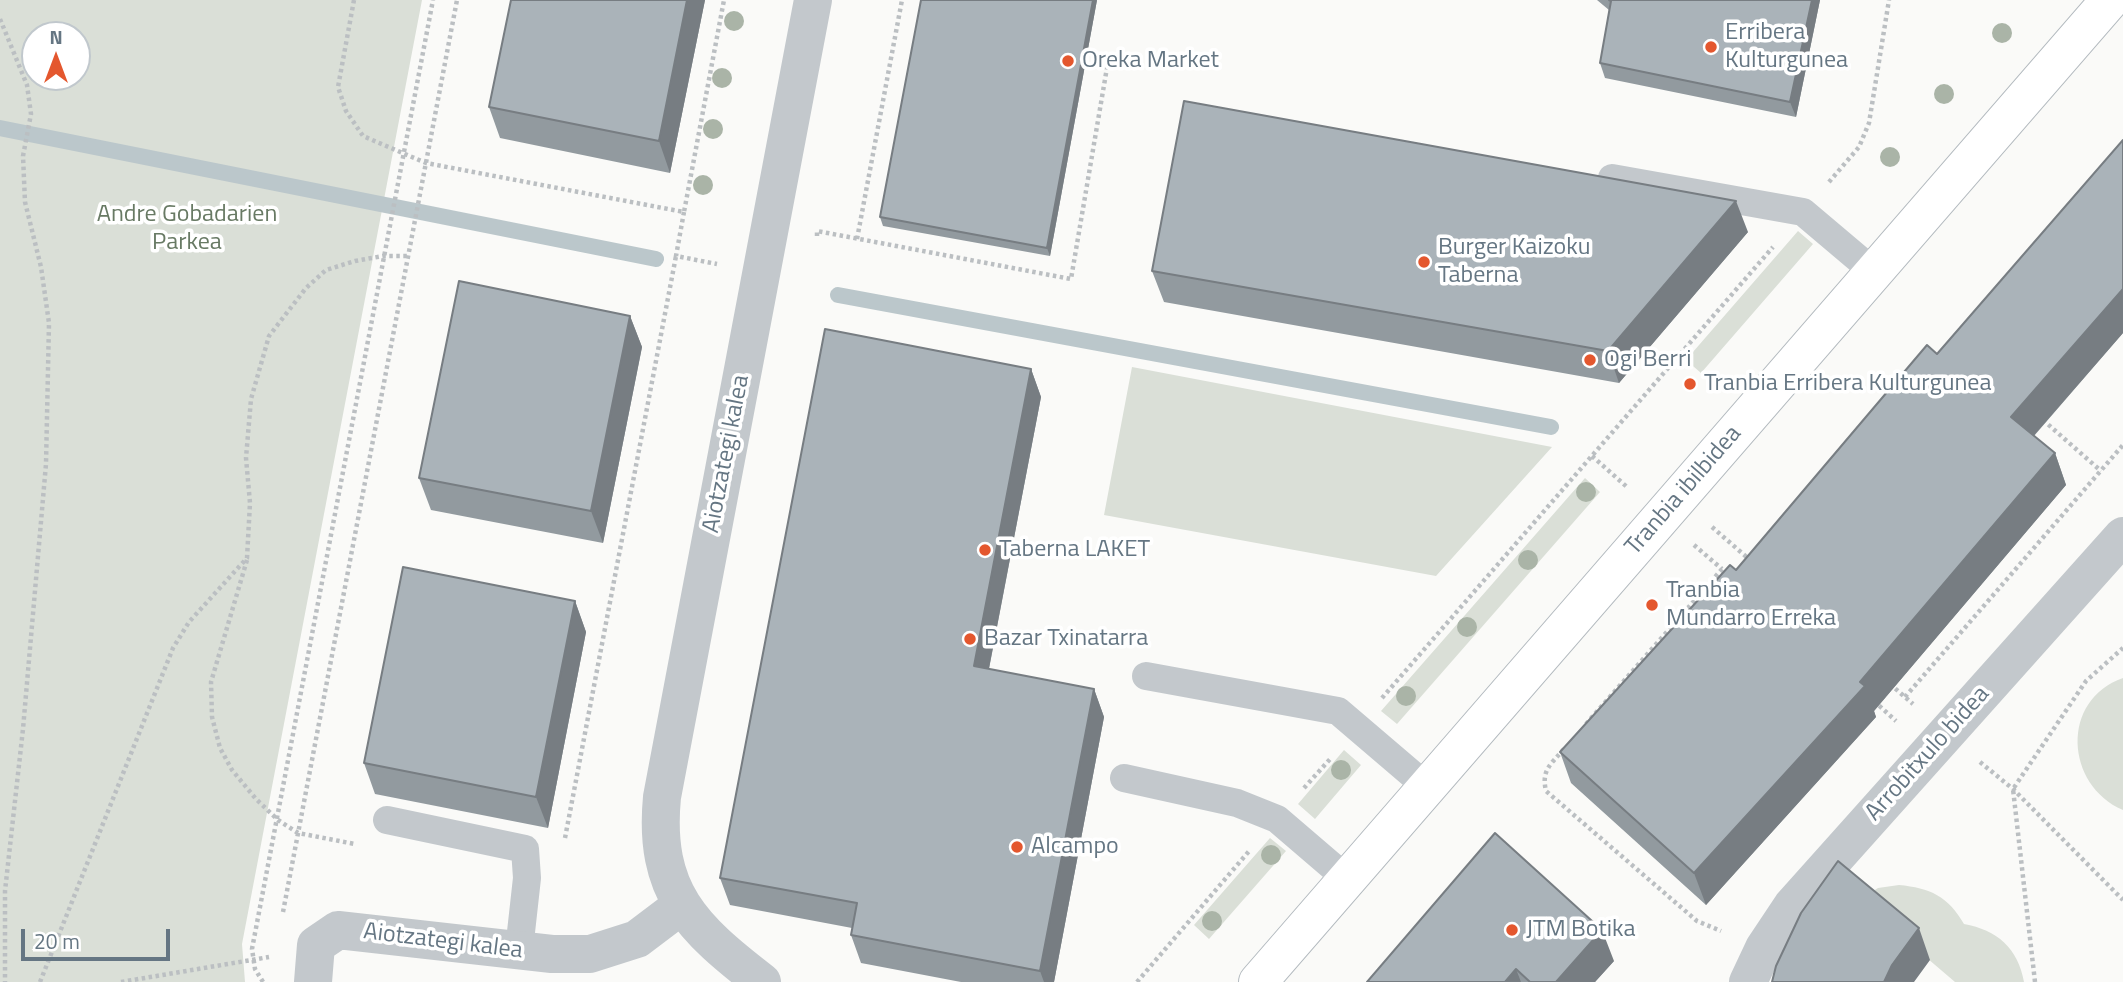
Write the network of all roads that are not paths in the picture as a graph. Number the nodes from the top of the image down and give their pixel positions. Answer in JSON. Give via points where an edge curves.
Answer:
{"nodes":[{"id":1,"x":813,"y":0,"type":"edge"},
{"id":2,"x":2110,"y":0,"type":"edge"},
{"id":3,"x":1612,"y":177,"type":"edge"},
{"id":4,"x":1874,"y":272,"type":"junction"},
{"id":5,"x":2123,"y":537,"type":"edge"},
{"id":6,"x":1146,"y":676,"type":"dead end"},
{"id":7,"x":1124,"y":778,"type":"dead end"},
{"id":8,"x":1427,"y":787,"type":"junction"},
{"id":9,"x":387,"y":820,"type":"dead end"},
{"id":10,"x":1347,"y":879,"type":"junction"},
{"id":11,"x":682,"y":905,"type":"junction"},
{"id":12,"x":519,"y":950,"type":"junction"},
{"id":13,"x":313,"y":982,"type":"edge"},
{"id":14,"x":762,"y":982,"type":"edge"},
{"id":15,"x":1258,"y":982,"type":"edge"},
{"id":16,"x":1748,"y":982,"type":"edge"}],
"edges":[{"from":1,"to":11,"type":"street","name":"Aiotzategi kalea","via":[[662,797],[662,853]]},
{"from":2,"to":4,"type":"main road","name":"Tranbia ibilbidea"},
{"from":3,"to":4,"type":"lane","via":[[1803,212]]},
{"from":4,"to":8,"type":"main road","name":"Tranbia ibilbidea"},
{"from":5,"to":16,"type":"street","name":"Arrobitxulo bidea","via":[[1792,906]]},
{"from":6,"to":8,"type":"lane","via":[[1338,711]]},
{"from":7,"to":10,"type":"lane","via":[[1237,803],[1277,819]]},
{"from":8,"to":10,"type":"main road","name":"Tranbia ibilbidea"},
{"from":9,"to":12,"type":"lane","via":[[525,849],[527,878]]},
{"from":10,"to":15,"type":"main road","name":"Tranbia ibilbidea"},
{"from":11,"to":12,"type":"street","name":"Aiotzategi kalea","via":[[637,939],[590,954]]},
{"from":11,"to":14,"type":"street","name":"Aiotzategi kalea","via":[[717,948]]},
{"from":12,"to":13,"type":"street","name":"Aiotzategi kalea","via":[[338,930],[316,945]]}]}
